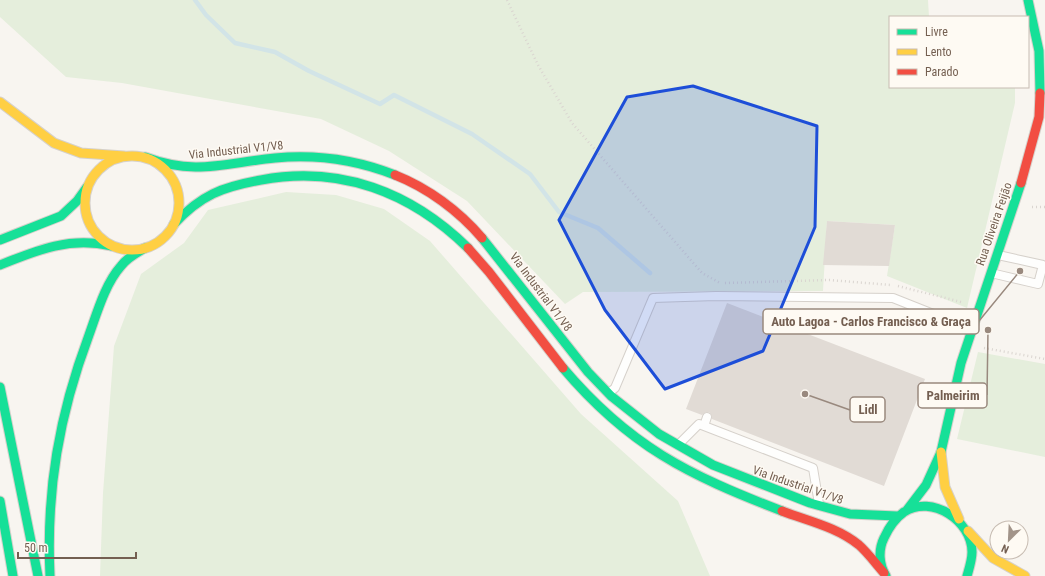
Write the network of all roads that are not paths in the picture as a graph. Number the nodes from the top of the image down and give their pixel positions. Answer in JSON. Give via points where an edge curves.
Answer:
{"nodes":[{"id":1,"x":1028,"y":0,"type":"edge"},
{"id":2,"x":0,"y":102,"type":"edge"},
{"id":3,"x":124,"y":156,"type":"junction"},
{"id":4,"x":145,"y":157,"type":"junction"},
{"id":5,"x":87,"y":187,"type":"junction"},
{"id":6,"x":174,"y":224,"type":"junction"},
{"id":7,"x":0,"y":240,"type":"edge"},
{"id":8,"x":112,"y":246,"type":"junction"},
{"id":9,"x":146,"y":248,"type":"junction"},
{"id":10,"x":996,"y":255,"type":"junction"},
{"id":11,"x":0,"y":264,"type":"edge"},
{"id":12,"x":990,"y":273,"type":"junction"},
{"id":13,"x":972,"y":330,"type":"junction"},
{"id":14,"x":0,"y":387,"type":"edge"},
{"id":15,"x":608,"y":394,"type":"junction"},
{"id":16,"x":707,"y":417,"type":"dead end"},
{"id":17,"x":704,"y":426,"type":"junction"},
{"id":18,"x":676,"y":446,"type":"junction"},
{"id":19,"x":941,"y":452,"type":"junction"},
{"id":20,"x":0,"y":501,"type":"edge"},
{"id":21,"x":819,"y":505,"type":"junction"},
{"id":22,"x":907,"y":510,"type":"junction"},
{"id":23,"x":897,"y":516,"type":"junction"},
{"id":24,"x":959,"y":519,"type":"junction"},
{"id":25,"x":968,"y":531,"type":"junction"},
{"id":26,"x":885,"y":574,"type":"edge"},
{"id":27,"x":13,"y":576,"type":"edge"},
{"id":28,"x":38,"y":576,"type":"edge"},
{"id":29,"x":50,"y":576,"type":"edge"},
{"id":30,"x":967,"y":576,"type":"edge"},
{"id":31,"x":1025,"y":576,"type":"edge"}],
"edges":[{"from":1,"to":10,"type":"main road","name":"Rua Oliveira Feijão","via":[[1041,74],[1039,117],[1022,179]]},
{"from":2,"to":3,"type":"main road","via":[[54,143],[81,153]]},
{"from":3,"to":4,"type":"main road"},
{"from":3,"to":5,"type":"main road","via":[[105,163]]},
{"from":4,"to":6,"type":"main road","via":[[165,169],[177,189],[179,201]]},
{"from":4,"to":15,"type":"main road","name":"Via Industrial V1/V8","via":[[165,165],[196,168],[274,158],[322,158],[368,166],[412,182],[447,204],[473,227],[565,344]]},
{"from":5,"to":7,"type":"main road","via":[[61,216]]},
{"from":5,"to":8,"type":"main road","via":[[85,207],[90,226]]},
{"from":6,"to":9,"type":"main road","via":[[163,239]]},
{"from":6,"to":26,"type":"main road","via":[[190,207],[213,191],[277,176],[342,179],[384,190],[404,199],[440,222],[472,250],[580,388],[633,437],[673,464],[717,486],[838,532],[867,553]]},
{"from":8,"to":9,"type":"main road","via":[[129,250]]},
{"from":8,"to":11,"type":"main road","via":[[86,240],[70,241]]},
{"from":9,"to":29,"type":"main road","via":[[127,260],[113,280],[90,332],[66,406],[52,483],[49,523]]},
{"from":10,"to":12,"type":"main road","name":"Rua Oliveira Feijão"},
{"from":10,"to":12,"type":"lane","via":[[1043,265],[1038,284]]},
{"from":12,"to":13,"type":"main road","name":"Rua Oliveira Feijão"},
{"from":13,"to":15,"type":"lane","via":[[893,298],[653,298],[614,388]]},
{"from":13,"to":19,"type":"main road","name":"Rua Oliveira Feijão","via":[[957,377]]},
{"from":14,"to":28,"type":"main road"},
{"from":15,"to":18,"type":"main road","name":"Via Industrial V1/V8","via":[[643,424]]},
{"from":16,"to":17,"type":"lane"},
{"from":17,"to":18,"type":"lane","via":[[699,424]]},
{"from":17,"to":21,"type":"lane","via":[[813,468]]},
{"from":18,"to":21,"type":"main road","name":"Via Industrial V1/V8","via":[[723,471]]},
{"from":19,"to":22,"type":"main road","name":"Rua Oliveira Feijão","via":[[926,485]]},
{"from":19,"to":24,"type":"main road","name":"Rua Oliveira Feijão","via":[[945,487]]},
{"from":20,"to":27,"type":"main road"},
{"from":21,"to":23,"type":"main road","name":"Via Industrial V1/V8","via":[[845,513]]},
{"from":22,"to":23,"type":"main road"},
{"from":22,"to":24,"type":"main road","via":[[925,506],[943,509]]},
{"from":23,"to":26,"type":"main road","via":[[884,532],[879,552]]},
{"from":24,"to":25,"type":"main road"},
{"from":25,"to":30,"type":"main road","via":[[973,546],[972,563]]},
{"from":25,"to":31,"type":"main road","via":[[987,555],[1001,566]]}]}
